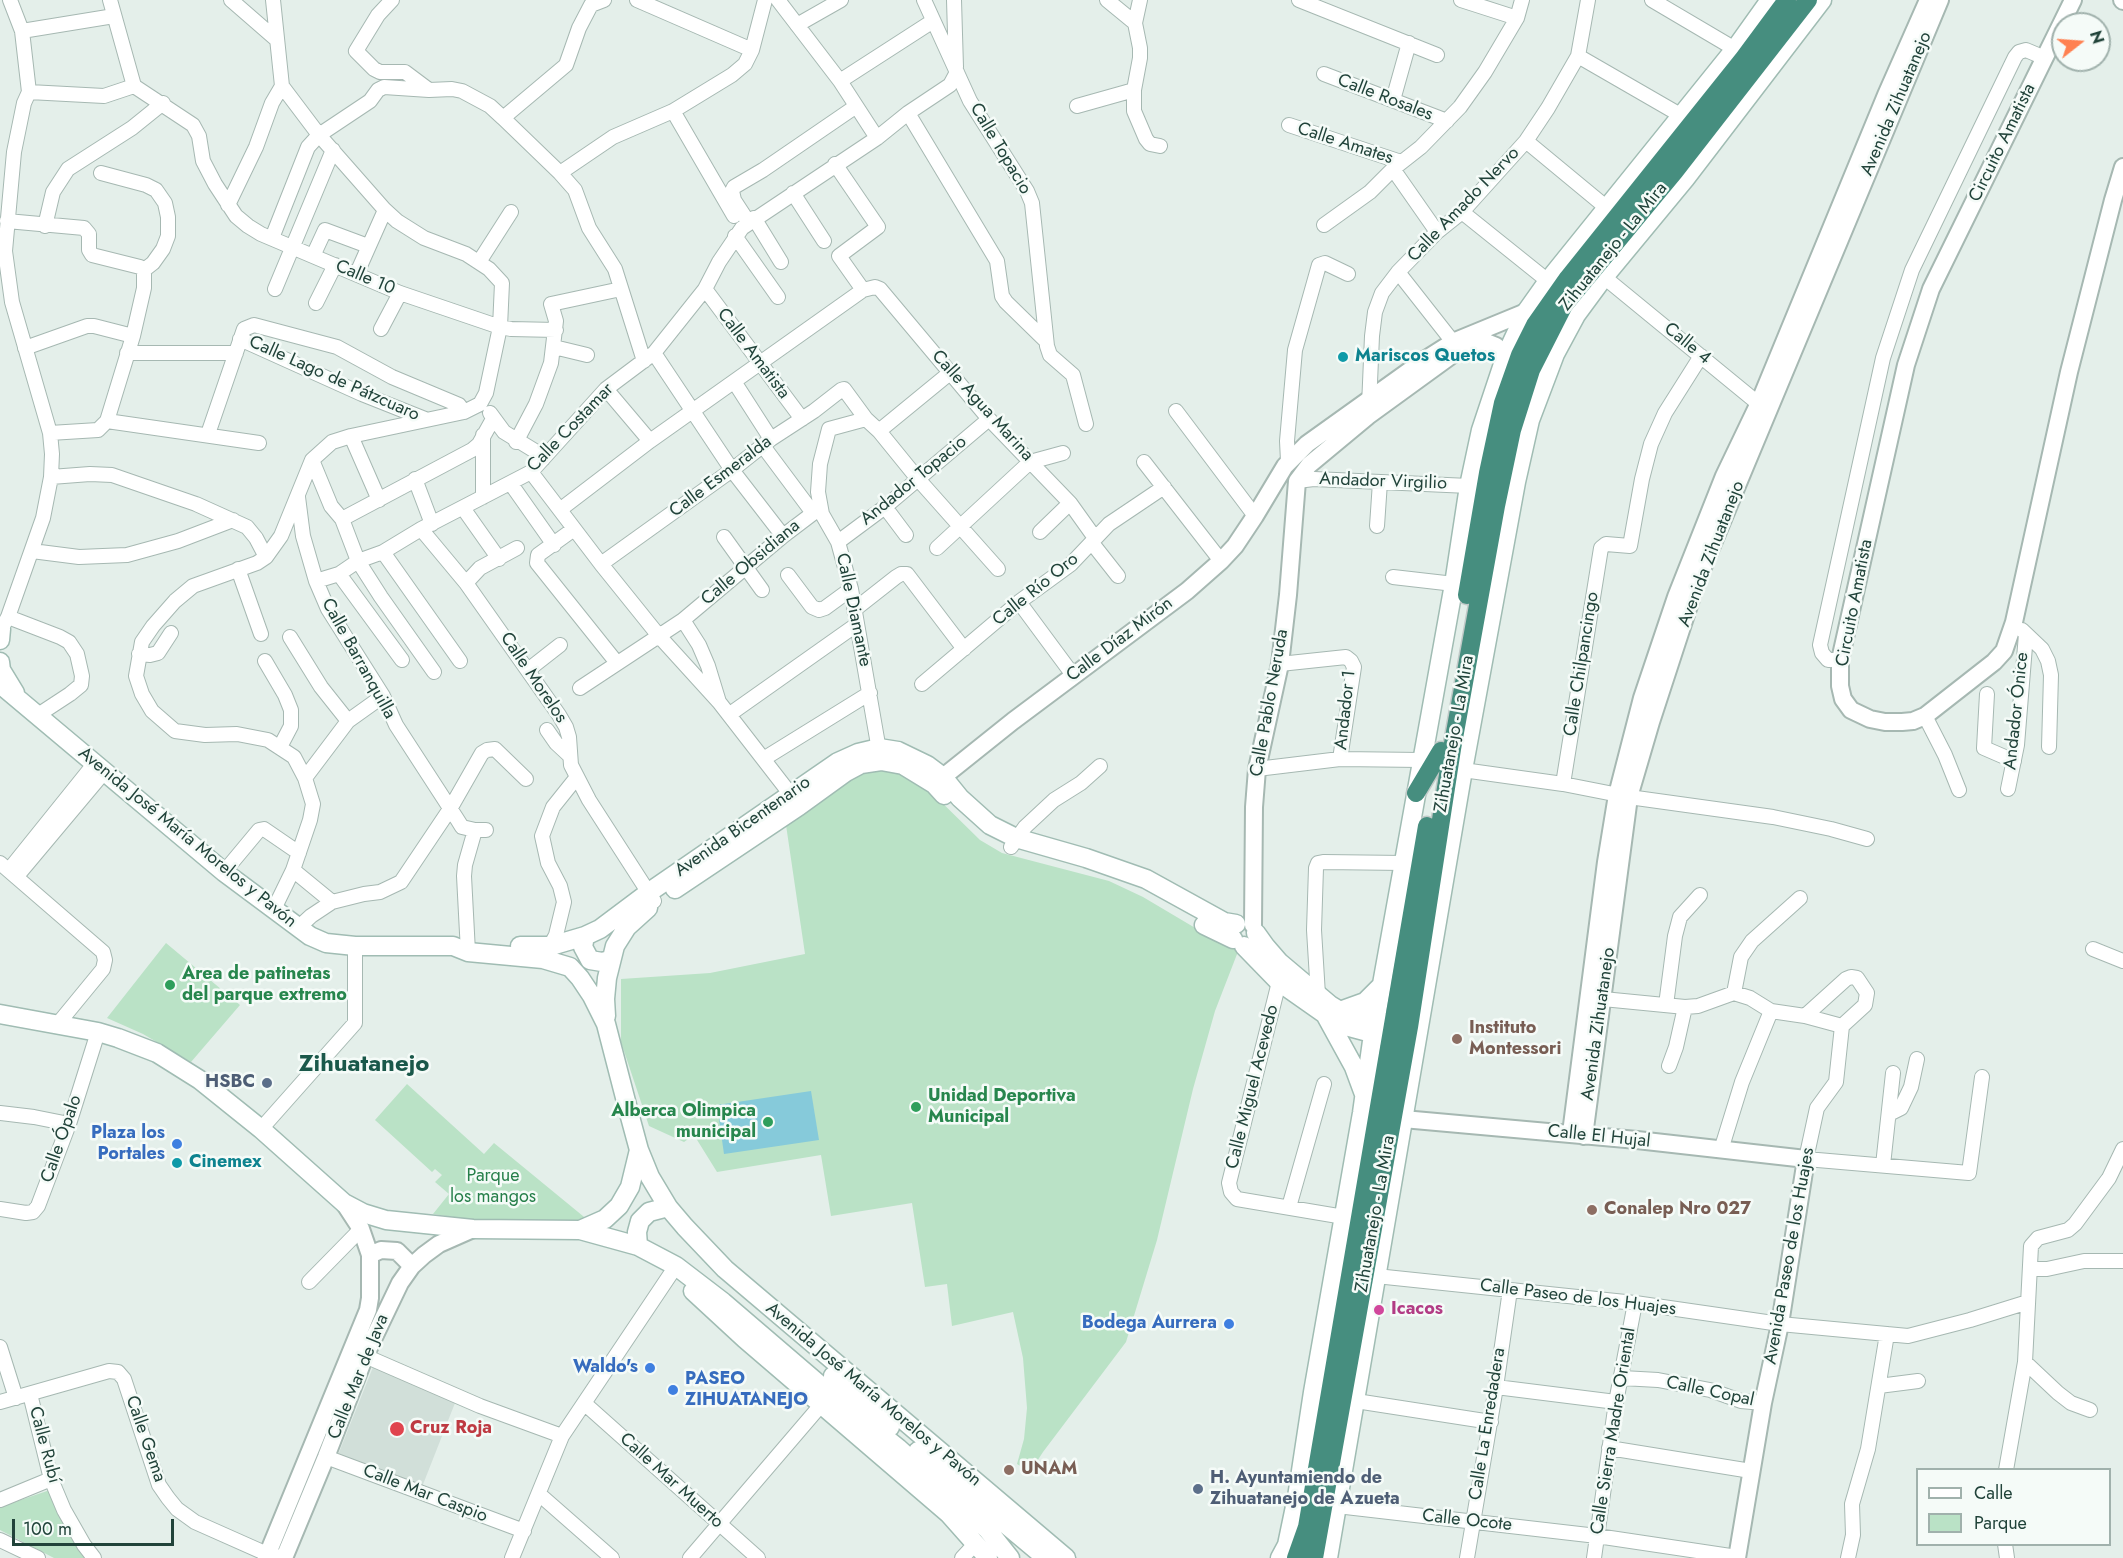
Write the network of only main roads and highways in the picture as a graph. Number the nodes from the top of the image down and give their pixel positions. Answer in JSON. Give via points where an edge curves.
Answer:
{"nodes":[{"id":1,"x":1770,"y":0,"type":"edge"},
{"id":2,"x":1787,"y":0,"type":"edge"},
{"id":3,"x":1808,"y":0,"type":"edge"},
{"id":4,"x":1822,"y":0,"type":"edge"},
{"id":5,"x":1680,"y":175,"type":"junction"},
{"id":6,"x":0,"y":662,"type":"edge"},
{"id":7,"x":0,"y":684,"type":"edge"},
{"id":8,"x":19,"y":700,"type":"junction"},
{"id":9,"x":1441,"y":751,"type":"junction"},
{"id":10,"x":880,"y":755,"type":"junction"},
{"id":11,"x":1416,"y":793,"type":"junction"},
{"id":12,"x":1013,"y":842,"type":"junction"},
{"id":13,"x":651,"y":898,"type":"junction"},
{"id":14,"x":592,"y":933,"type":"junction"},
{"id":15,"x":1244,"y":934,"type":"junction"},
{"id":16,"x":463,"y":947,"type":"joint"},
{"id":17,"x":547,"y":952,"type":"junction"},
{"id":18,"x":612,"y":953,"type":"junction"},
{"id":19,"x":1383,"y":984,"type":"junction"},
{"id":20,"x":1333,"y":1013,"type":"junction"},
{"id":21,"x":0,"y":1014,"type":"edge"},
{"id":22,"x":606,"y":1024,"type":"junction"},
{"id":23,"x":1398,"y":1032,"type":"junction"},
{"id":24,"x":1365,"y":1094,"type":"junction"},
{"id":25,"x":1384,"y":1117,"type":"junction"},
{"id":26,"x":639,"y":1150,"type":"junction"},
{"id":27,"x":668,"y":1207,"type":"junction"},
{"id":28,"x":1382,"y":1213,"type":"junction"},
{"id":29,"x":580,"y":1230,"type":"junction"},
{"id":30,"x":638,"y":1246,"type":"junction"},
{"id":31,"x":674,"y":1270,"type":"junction"},
{"id":32,"x":1308,"y":1434,"type":"junction"},
{"id":33,"x":893,"y":1455,"type":"junction"},
{"id":34,"x":1317,"y":1470,"type":"junction"},
{"id":35,"x":988,"y":1522,"type":"junction"},
{"id":36,"x":988,"y":1558,"type":"edge"},
{"id":37,"x":1010,"y":1558,"type":"edge"},
{"id":38,"x":1046,"y":1558,"type":"edge"},
{"id":39,"x":1066,"y":1558,"type":"edge"},
{"id":40,"x":1280,"y":1558,"type":"edge"},
{"id":41,"x":1296,"y":1558,"type":"edge"},
{"id":42,"x":1314,"y":1558,"type":"edge"},
{"id":43,"x":1328,"y":1558,"type":"edge"}],
"edges":[{"from":1,"to":11,"type":"main road","via":[[1548,281],[1526,312],[1506,355],[1481,430],[1469,486]]},
{"from":2,"to":9,"type":"highway","name":"Zihuatanejo - La Mira","via":[[1568,278],[1535,325],[1520,355],[1503,403],[1488,473]]},
{"from":3,"to":5,"type":"highway","name":"Zihuatanejo - La Mira"},
{"from":4,"to":5,"type":"main road"},
{"from":5,"to":23,"type":"main road","via":[[1576,315],[1555,354],[1530,420],[1463,770],[1438,926]]},
{"from":5,"to":23,"type":"highway","name":"Zihuatanejo - La Mira","via":[[1564,305],[1531,370],[1512,430],[1496,506]]},
{"from":6,"to":8,"type":"main road"},
{"from":7,"to":8,"type":"main road","name":"Avenida José María Morelos y Pavón"},
{"from":8,"to":16,"type":"main road","name":"Avenida José María Morelos y Pavón","via":[[224,872],[298,928],[326,943]]},
{"from":9,"to":11,"type":"highway"},
{"from":9,"to":23,"type":"highway","name":"Zihuatanejo - La Mira"},
{"from":10,"to":12,"type":"main road","via":[[934,784],[993,839]]},
{"from":10,"to":12,"type":"main road","name":"Avenida Bicentenario","via":[[898,751],[913,757],[943,777],[978,816]]},
{"from":10,"to":13,"type":"main road","name":"Avenida Bicentenario","via":[[858,753],[838,762],[795,800]]},
{"from":11,"to":19,"type":"main road"},
{"from":12,"to":15,"type":"main road","via":[[1086,858]]},
{"from":13,"to":14,"type":"main road","name":"Avenida Bicentenario"},
{"from":13,"to":18,"type":"main road","name":"Avenida Bicentenario"},
{"from":14,"to":17,"type":"main road","name":"Avenida Bicentenario"},
{"from":14,"to":18,"type":"main road","via":[[610,935]]},
{"from":14,"to":18,"type":"main road","via":[[584,947],[590,960],[602,963]]},
{"from":15,"to":20,"type":"main road","via":[[1266,947]]},
{"from":15,"to":20,"type":"main road","via":[[1279,982]]},
{"from":16,"to":17,"type":"main road","name":"Avenida Bicentenario"},
{"from":17,"to":22,"type":"main road","name":"Avenida José María Morelos y Pavón","via":[[580,978]]},
{"from":18,"to":22,"type":"main road","name":"Avenida Bicentenario","via":[[605,999]]},
{"from":19,"to":20,"type":"main road","via":[[1365,1002]]},
{"from":19,"to":23,"type":"main road"},
{"from":20,"to":23,"type":"main road"},
{"from":20,"to":24,"type":"main road"},
{"from":21,"to":29,"type":"main road","via":[[98,1032],[156,1053],[200,1080],[344,1203],[363,1213],[386,1220],[473,1228]]},
{"from":22,"to":26,"type":"main road","name":"Avenida José María Morelos y Pavón"},
{"from":23,"to":24,"type":"main road"},
{"from":23,"to":25,"type":"highway","name":"Zihuatanejo - La Mira"},
{"from":24,"to":25,"type":"main road"},
{"from":25,"to":28,"type":"highway","name":"Zihuatanejo - La Mira"},
{"from":25,"to":32,"type":"main road","via":[[1344,1217]]},
{"from":25,"to":34,"type":"highway","name":"Zihuatanejo - La Mira"},
{"from":26,"to":27,"type":"main road","name":"Avenida José María Morelos y Pavón"},
{"from":26,"to":29,"type":"main road","via":[[630,1187],[619,1206],[605,1219]]},
{"from":27,"to":30,"type":"main road","via":[[649,1212],[640,1221]]},
{"from":27,"to":35,"type":"main road","name":"Avenida José María Morelos y Pavón","via":[[725,1269]]},
{"from":28,"to":42,"type":"highway","name":"Zihuatanejo - La Mira"},
{"from":28,"to":43,"type":"main road","via":[[1376,1276]]},
{"from":29,"to":30,"type":"main road"},
{"from":30,"to":31,"type":"main road","name":"Avenida José María Morelos y Pavón"},
{"from":31,"to":33,"type":"main road","name":"Avenida José María Morelos y Pavón","via":[[821,1405]]},
{"from":31,"to":33,"type":"main road","name":"Avenida José María Morelos y Pavón","via":[[723,1302],[828,1392]]},
{"from":32,"to":34,"type":"highway"},
{"from":32,"to":40,"type":"main road","via":[[1287,1545]]},
{"from":33,"to":35,"type":"main road","name":"Avenida José María Morelos y Pavón"},
{"from":34,"to":41,"type":"highway","name":"Zihuatanejo - La Mira","via":[[1307,1527]]},
{"from":35,"to":36,"type":"main road"},
{"from":35,"to":37,"type":"main road"},
{"from":35,"to":38,"type":"main road","name":"Avenida José María Morelos y Pavón"},
{"from":35,"to":39,"type":"main road","name":"Avenida José María Morelos y Pavón"}]}
